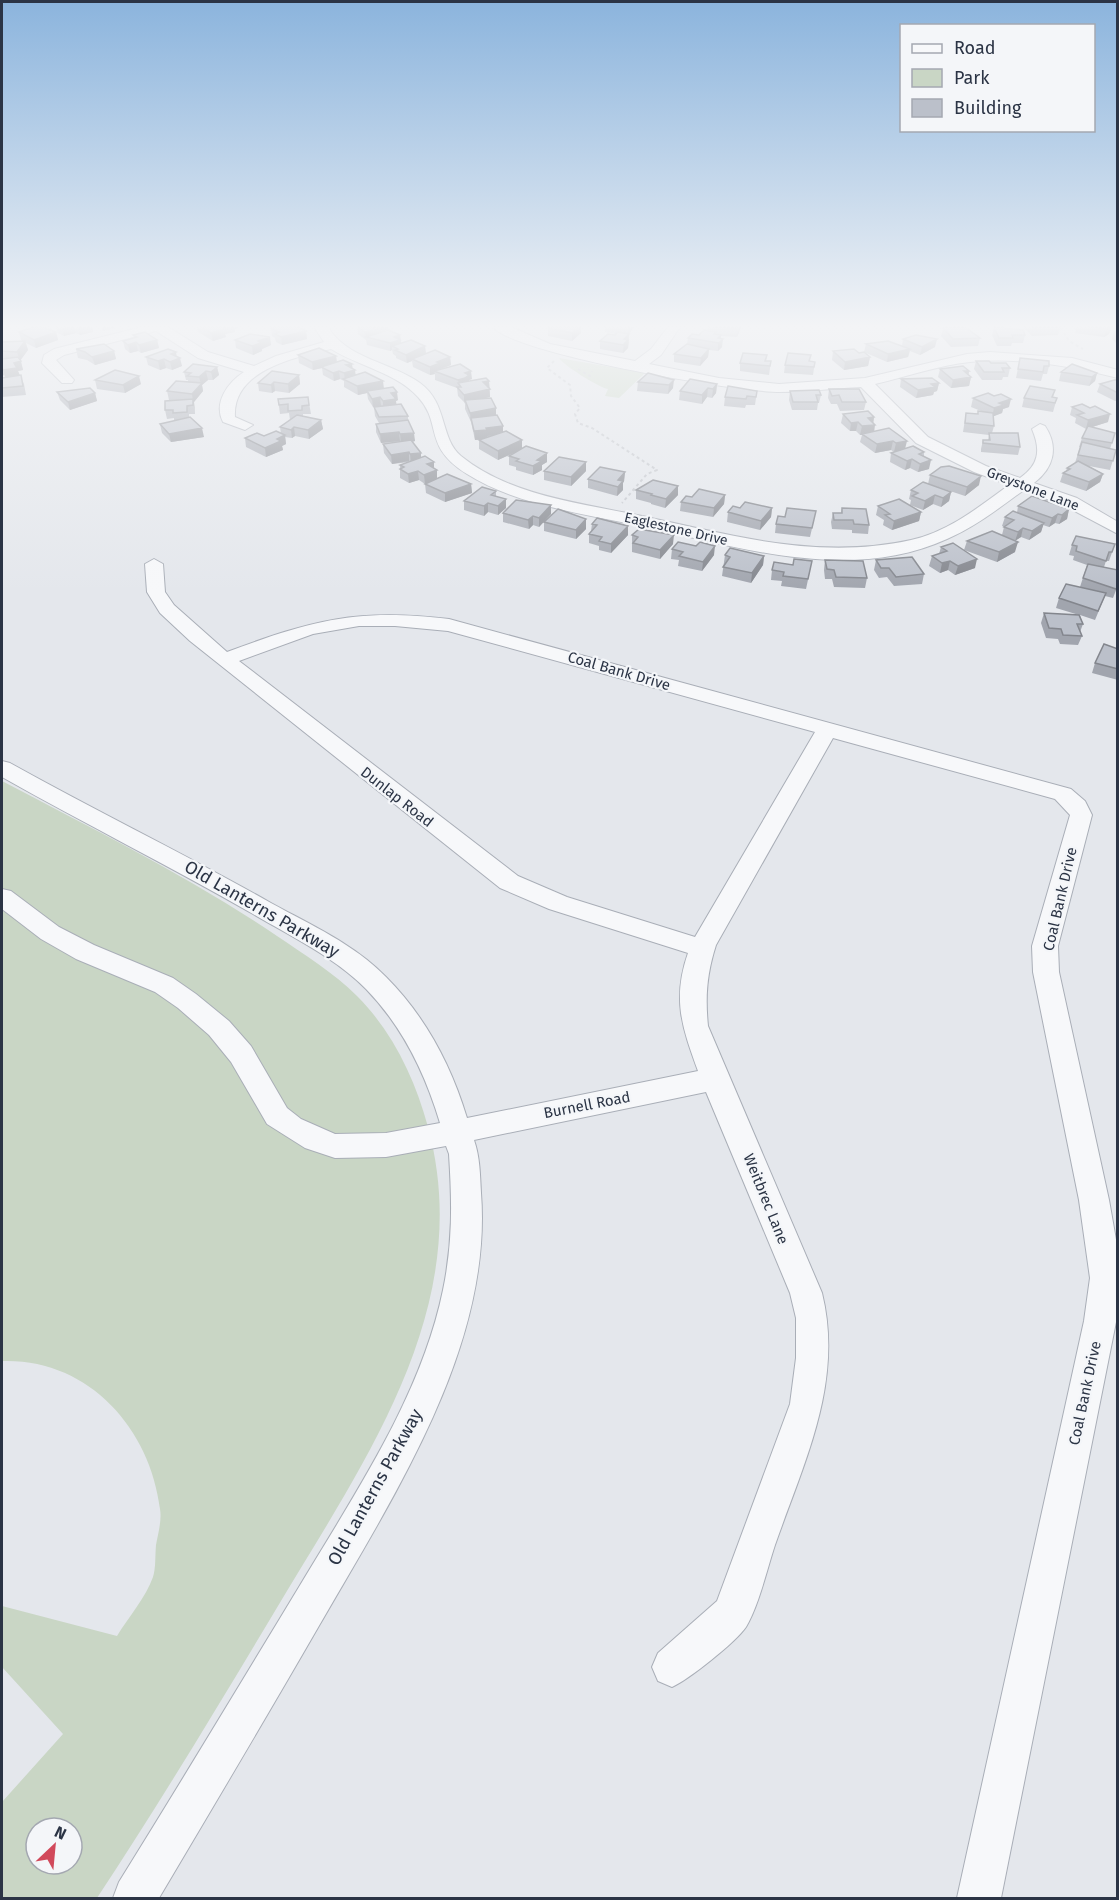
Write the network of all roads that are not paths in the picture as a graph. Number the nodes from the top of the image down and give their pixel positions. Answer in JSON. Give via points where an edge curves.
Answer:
{"nodes":[{"id":1,"x":227,"y":416,"type":"edge"},
{"id":2,"x":437,"y":416,"type":"edge"},
{"id":3,"x":898,"y":416,"type":"edge"},
{"id":4,"x":245,"y":425,"type":"dead end"},
{"id":5,"x":1040,"y":429,"type":"dead end"},
{"id":6,"x":1023,"y":482,"type":"junction"},
{"id":7,"x":1118,"y":529,"type":"edge"},
{"id":8,"x":154,"y":564,"type":"dead end"},
{"id":9,"x":224,"y":660,"type":"junction"},
{"id":10,"x":827,"y":730,"type":"junction"},
{"id":11,"x":2,"y":768,"type":"edge"},
{"id":12,"x":2,"y":897,"type":"edge"},
{"id":13,"x":702,"y":948,"type":"junction"},
{"id":14,"x":715,"y":1079,"type":"junction"},
{"id":15,"x":460,"y":1130,"type":"junction"},
{"id":16,"x":672,"y":1667,"type":"dead end"},
{"id":17,"x":135,"y":1899,"type":"edge"},
{"id":18,"x":979,"y":1899,"type":"edge"}],
"edges":[{"from":1,"to":4,"type":"street"},
{"from":2,"to":6,"type":"street","name":"Eaglestone Drive","via":[[442,439],[453,458],[484,478],[613,514],[750,546],[793,552],[863,552],[925,542],[950,532]]},
{"from":3,"to":6,"type":"street","name":"Greystone Lane","via":[[922,440],[980,469]]},
{"from":5,"to":6,"type":"street","name":"Eaglestone Drive","via":[[1048,449],[1046,462]]},
{"from":6,"to":7,"type":"street","name":"Greystone Lane","via":[[1071,502]]},
{"from":8,"to":9,"type":"street","name":"Dunlap Road","via":[[156,592],[167,609]]},
{"from":9,"to":10,"type":"street","name":"Coal Bank Drive","via":[[309,630],[364,620],[406,619],[448,625],[533,647]]},
{"from":9,"to":13,"type":"street","name":"Dunlap Road","via":[[509,882],[558,903]]},
{"from":10,"to":13,"type":"street","name":"Weitbrec Lane"},
{"from":10,"to":18,"type":"street","name":"Coal Bank Drive","via":[[1063,794],[1081,815],[1045,946],[1046,972],[1094,1200],[1106,1278]]},
{"from":11,"to":15,"type":"street","name":"Old Lanterns Parkway","via":[[205,875],[349,960],[376,983],[409,1022],[431,1059]]},
{"from":12,"to":15,"type":"street","name":"Burnell Road","via":[[50,933],[85,952],[164,984],[187,1001],[242,1054],[277,1116],[315,1140],[335,1146],[386,1145]]},
{"from":13,"to":14,"type":"street","name":"Weitbrec Lane","via":[[694,973],[692,1001],[695,1026]]},
{"from":14,"to":15,"type":"street","name":"Burnell Road"},
{"from":14,"to":16,"type":"street","name":"Weitbrec Lane","via":[[806,1293],[812,1318],[813,1358],[807,1404],[732,1614]]},
{"from":15,"to":17,"type":"street","name":"Old Lanterns Parkway","via":[[468,1174],[468,1217],[458,1296],[415,1419],[358,1524]]}]}
